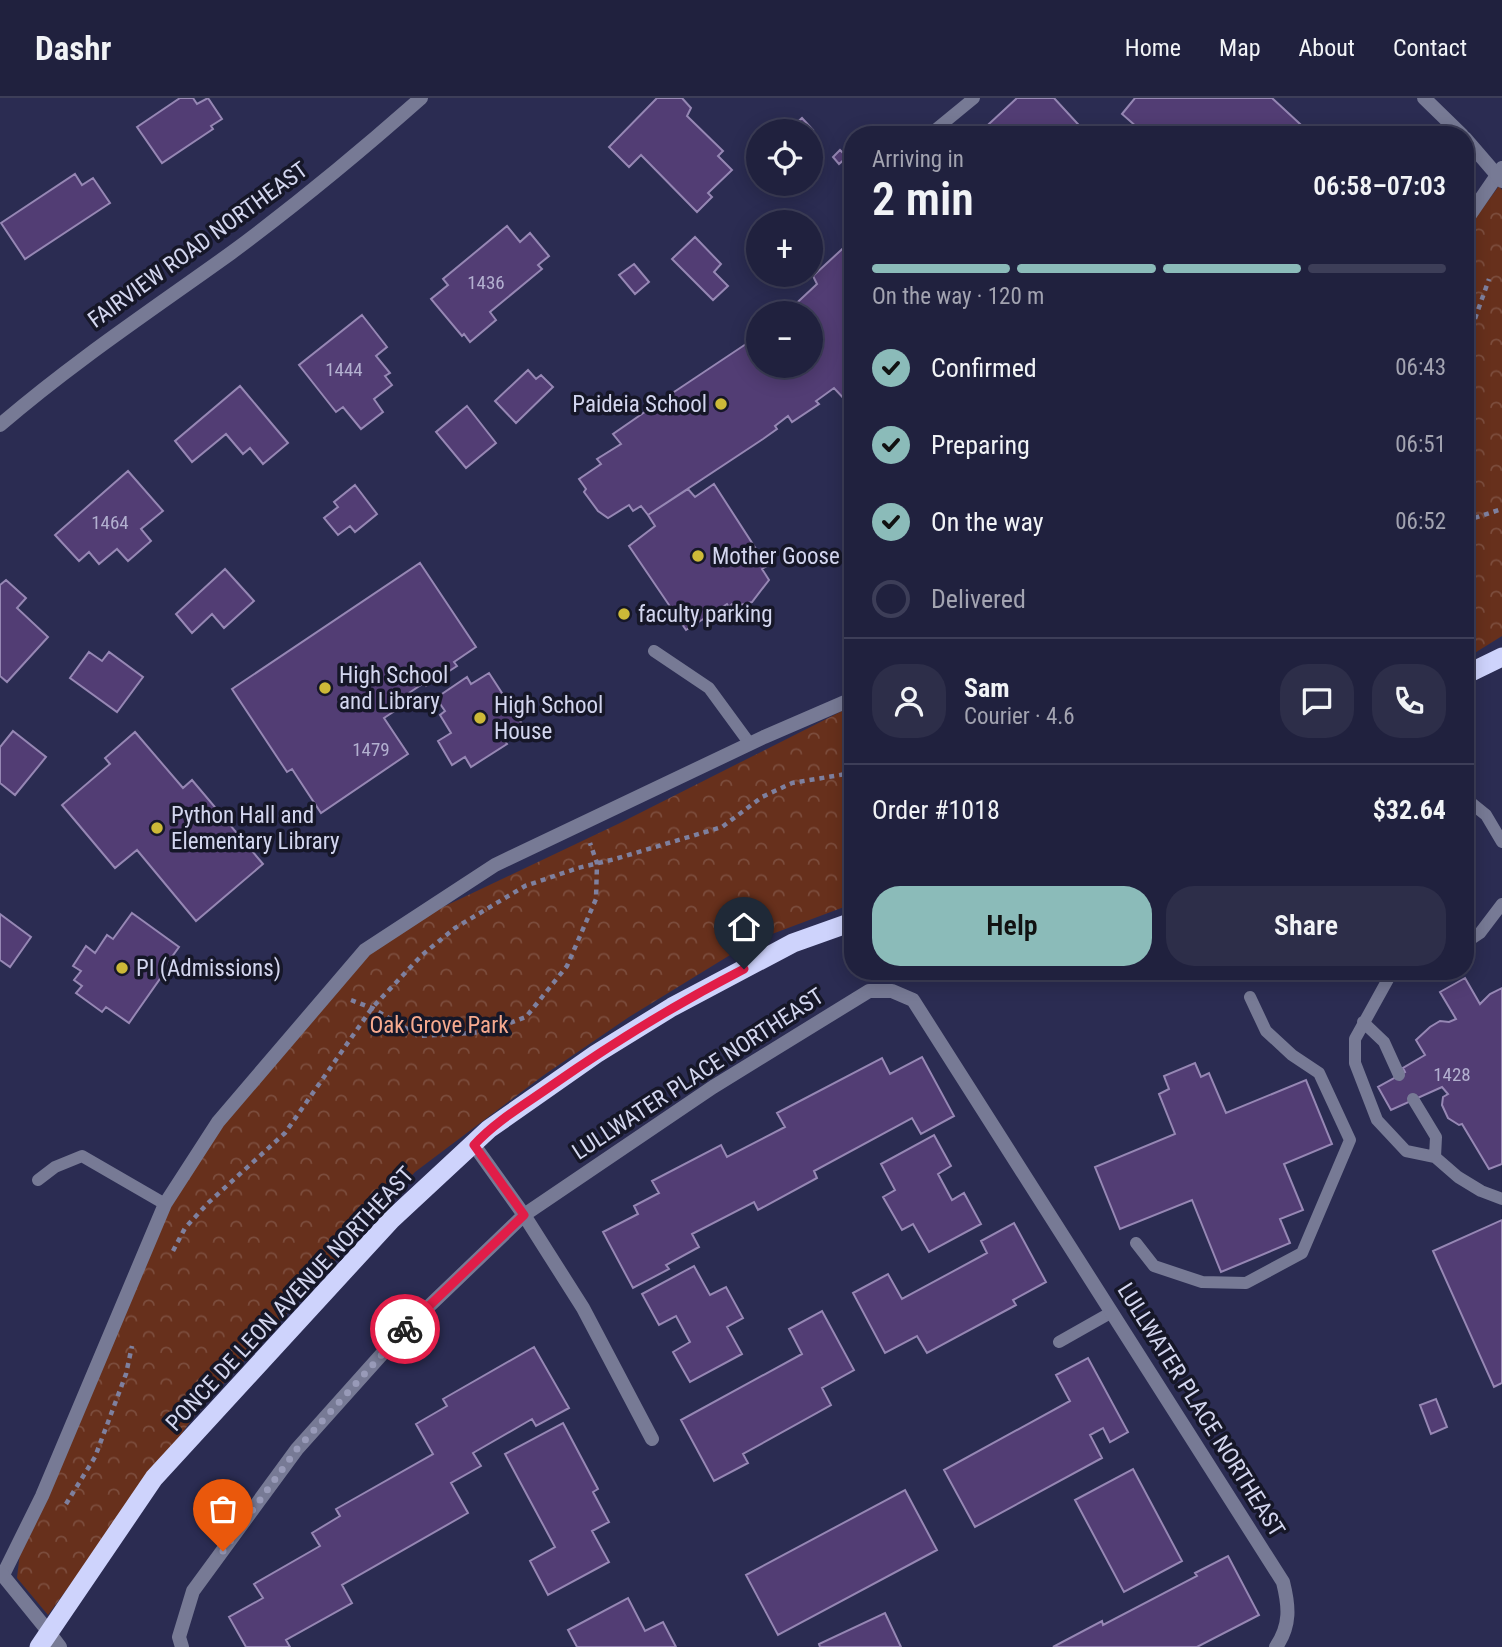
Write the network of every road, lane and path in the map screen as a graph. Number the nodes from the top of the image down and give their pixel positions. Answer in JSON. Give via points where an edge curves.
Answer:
{"nodes":[{"id":1,"x":421,"y":98,"type":"edge"},
{"id":2,"x":974,"y":98,"type":"edge"},
{"id":3,"x":1424,"y":98,"type":"edge"},
{"id":4,"x":940,"y":126,"type":"edge"},
{"id":5,"x":1453,"y":126,"type":"edge"},
{"id":6,"x":1474,"y":147,"type":"edge"},
{"id":7,"x":1501,"y":175,"type":"edge"},
{"id":8,"x":1474,"y":210,"type":"edge"},
{"id":9,"x":1489,"y":279,"type":"dead end"},
{"id":10,"x":1474,"y":322,"type":"edge"},
{"id":11,"x":0,"y":425,"type":"edge"},
{"id":12,"x":1502,"y":509,"type":"edge"},
{"id":13,"x":1474,"y":518,"type":"edge"},
{"id":14,"x":654,"y":651,"type":"dead end"},
{"id":15,"x":1502,"y":657,"type":"edge"},
{"id":16,"x":1474,"y":670,"type":"edge"},
{"id":17,"x":844,"y":703,"type":"edge"},
{"id":18,"x":750,"y":744,"type":"junction"},
{"id":19,"x":844,"y":775,"type":"edge"},
{"id":20,"x":1474,"y":805,"type":"edge"},
{"id":21,"x":583,"y":822,"type":"junction"},
{"id":22,"x":1502,"y":842,"type":"edge"},
{"id":23,"x":597,"y":863,"type":"junction"},
{"id":24,"x":1500,"y":910,"type":"edge"},
{"id":25,"x":844,"y":925,"type":"edge"},
{"id":26,"x":1474,"y":937,"type":"edge"},
{"id":27,"x":1388,"y":980,"type":"edge"},
{"id":28,"x":328,"y":993,"type":"junction"},
{"id":29,"x":1250,"y":997,"type":"dead end"},
{"id":30,"x":372,"y":1008,"type":"junction"},
{"id":31,"x":1363,"y":1022,"type":"junction"},
{"id":32,"x":1399,"y":1075,"type":"dead end"},
{"id":33,"x":1413,"y":1099,"type":"dead end"},
{"id":34,"x":474,"y":1145,"type":"junction"},
{"id":35,"x":1435,"y":1157,"type":"junction"},
{"id":36,"x":38,"y":1180,"type":"dead end"},
{"id":37,"x":1502,"y":1199,"type":"edge"},
{"id":38,"x":165,"y":1204,"type":"junction"},
{"id":39,"x":524,"y":1215,"type":"junction"},
{"id":40,"x":1136,"y":1243,"type":"dead end"},
{"id":41,"x":167,"y":1262,"type":"dead end"},
{"id":42,"x":1112,"y":1312,"type":"junction"},
{"id":43,"x":134,"y":1341,"type":"dead end"},
{"id":44,"x":1059,"y":1342,"type":"dead end"},
{"id":45,"x":652,"y":1440,"type":"dead end"},
{"id":46,"x":64,"y":1507,"type":"dead end"},
{"id":47,"x":1,"y":1573,"type":"edge"},
{"id":48,"x":49,"y":1642,"type":"edge"},
{"id":49,"x":182,"y":1647,"type":"edge"},
{"id":50,"x":1276,"y":1647,"type":"edge"}],
"edges":[{"from":1,"to":11,"type":"street","name":"FAIRVIEW ROAD NORTHEAST","via":[[321,184],[84,357]]},
{"from":2,"to":4,"type":"lane"},
{"from":3,"to":5,"type":"street"},
{"from":6,"to":7,"type":"street"},
{"from":7,"to":8,"type":"street"},
{"from":9,"to":10,"type":"path"},
{"from":12,"to":13,"type":"path"},
{"from":14,"to":18,"type":"lane","via":[[709,688]]},
{"from":15,"to":16,"type":"highway"},
{"from":17,"to":18,"type":"street"},
{"from":18,"to":21,"type":"street"},
{"from":19,"to":23,"type":"path","via":[[792,783],[762,797],[722,827]]},
{"from":20,"to":22,"type":"lane","via":[[1486,815]]},
{"from":21,"to":23,"type":"path"},
{"from":21,"to":28,"type":"street","via":[[495,865],[411,919],[365,950]]},
{"from":23,"to":30,"type":"path","via":[[524,886],[455,928]]},
{"from":23,"to":30,"type":"path","via":[[596,899],[567,966],[526,1017],[486,1032],[419,1036]]},
{"from":24,"to":26,"type":"lane"},
{"from":25,"to":34,"type":"highway","name":"PONCE DE LEON AVENUE NORTHEAST","via":[[793,943],[672,1007],[489,1129]]},
{"from":27,"to":31,"type":"lane"},
{"from":28,"to":30,"type":"path"},
{"from":28,"to":38,"type":"street","via":[[218,1122]]},
{"from":29,"to":40,"type":"lane","via":[[1266,1031],[1320,1073],[1350,1140],[1302,1253],[1246,1283],[1202,1282],[1154,1266]]},
{"from":30,"to":41,"type":"path","via":[[285,1133],[185,1228]]},
{"from":31,"to":32,"type":"lane","via":[[1384,1042]]},
{"from":31,"to":35,"type":"lane","via":[[1355,1040],[1354,1063],[1377,1120],[1406,1151]]},
{"from":33,"to":35,"type":"lane","via":[[1436,1136]]},
{"from":34,"to":39,"type":"street"},
{"from":34,"to":48,"type":"highway","name":"PONCE DE LEON AVENUE NORTHEAST","via":[[391,1220],[154,1478]]},
{"from":35,"to":37,"type":"lane","via":[[1458,1177]]},
{"from":36,"to":38,"type":"lane","via":[[82,1156]]},
{"from":38,"to":47,"type":"street","via":[[47,1484]]},
{"from":39,"to":42,"type":"street","name":"LULLWATER PLACE NORTHEAST","via":[[713,1087],[869,991],[892,991],[914,1000]]},
{"from":39,"to":45,"type":"street","via":[[583,1308]]},
{"from":39,"to":49,"type":"street","name":"LULLWATER PLACE NORTHEAST","via":[[398,1335],[297,1449],[193,1591],[179,1637]]},
{"from":42,"to":44,"type":"lane"},
{"from":42,"to":50,"type":"street","name":"LULLWATER PLACE NORTHEAST","via":[[1283,1582],[1290,1607]]},
{"from":43,"to":46,"type":"path","via":[[95,1457]]},
{"from":47,"to":48,"type":"street"}]}
